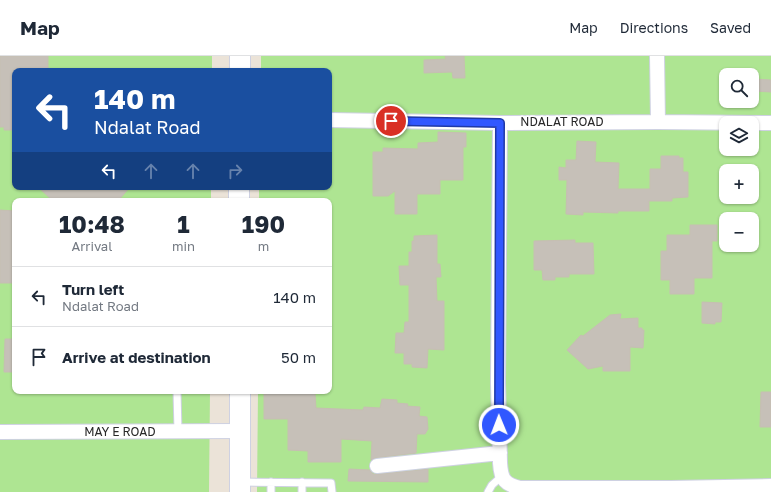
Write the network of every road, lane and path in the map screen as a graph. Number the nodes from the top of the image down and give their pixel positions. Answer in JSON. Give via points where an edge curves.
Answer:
{"nodes":[{"id":1,"x":240,"y":56,"type":"edge"},
{"id":2,"x":657,"y":56,"type":"edge"},
{"id":3,"x":240,"y":68,"type":"edge"},
{"id":4,"x":332,"y":120,"type":"edge"},
{"id":5,"x":658,"y":122,"type":"junction"},
{"id":6,"x":500,"y":123,"type":"junction"},
{"id":7,"x":771,"y":123,"type":"edge"},
{"id":8,"x":177,"y":394,"type":"edge"},
{"id":9,"x":240,"y":394,"type":"edge"},
{"id":10,"x":240,"y":431,"type":"junction"},
{"id":11,"x":0,"y":432,"type":"edge"},
{"id":12,"x":178,"y":432,"type":"junction"},
{"id":13,"x":500,"y":453,"type":"junction"},
{"id":14,"x":377,"y":466,"type":"dead end"},
{"id":15,"x":502,"y":476,"type":"junction"},
{"id":16,"x":271,"y":482,"type":"junction"},
{"id":17,"x":302,"y":482,"type":"junction"},
{"id":18,"x":771,"y":486,"type":"edge"},
{"id":19,"x":240,"y":487,"type":"edge"},
{"id":20,"x":271,"y":492,"type":"edge"},
{"id":21,"x":302,"y":492,"type":"edge"},
{"id":22,"x":332,"y":492,"type":"edge"},
{"id":23,"x":488,"y":492,"type":"edge"}],
"edges":[{"from":1,"to":3,"type":"street"},
{"from":2,"to":5,"type":"street"},
{"from":4,"to":6,"type":"street","name":"NDALAT ROAD"},
{"from":5,"to":6,"type":"street","name":"NDALAT ROAD"},
{"from":5,"to":7,"type":"street","name":"NDALAT ROAD"},
{"from":6,"to":13,"type":"street"},
{"from":8,"to":12,"type":"lane"},
{"from":9,"to":10,"type":"street"},
{"from":10,"to":12,"type":"street","name":"MAY E ROAD"},
{"from":10,"to":19,"type":"street"},
{"from":11,"to":12,"type":"street","name":"MAY E ROAD"},
{"from":13,"to":14,"type":"street"},
{"from":13,"to":15,"type":"street"},
{"from":15,"to":18,"type":"street","via":[[507,484],[520,488]]},
{"from":15,"to":23,"type":"lane"},
{"from":16,"to":17,"type":"lane"},
{"from":16,"to":19,"type":"lane"},
{"from":16,"to":20,"type":"lane"},
{"from":17,"to":21,"type":"lane"},
{"from":17,"to":22,"type":"lane","via":[[331,483]]}]}
